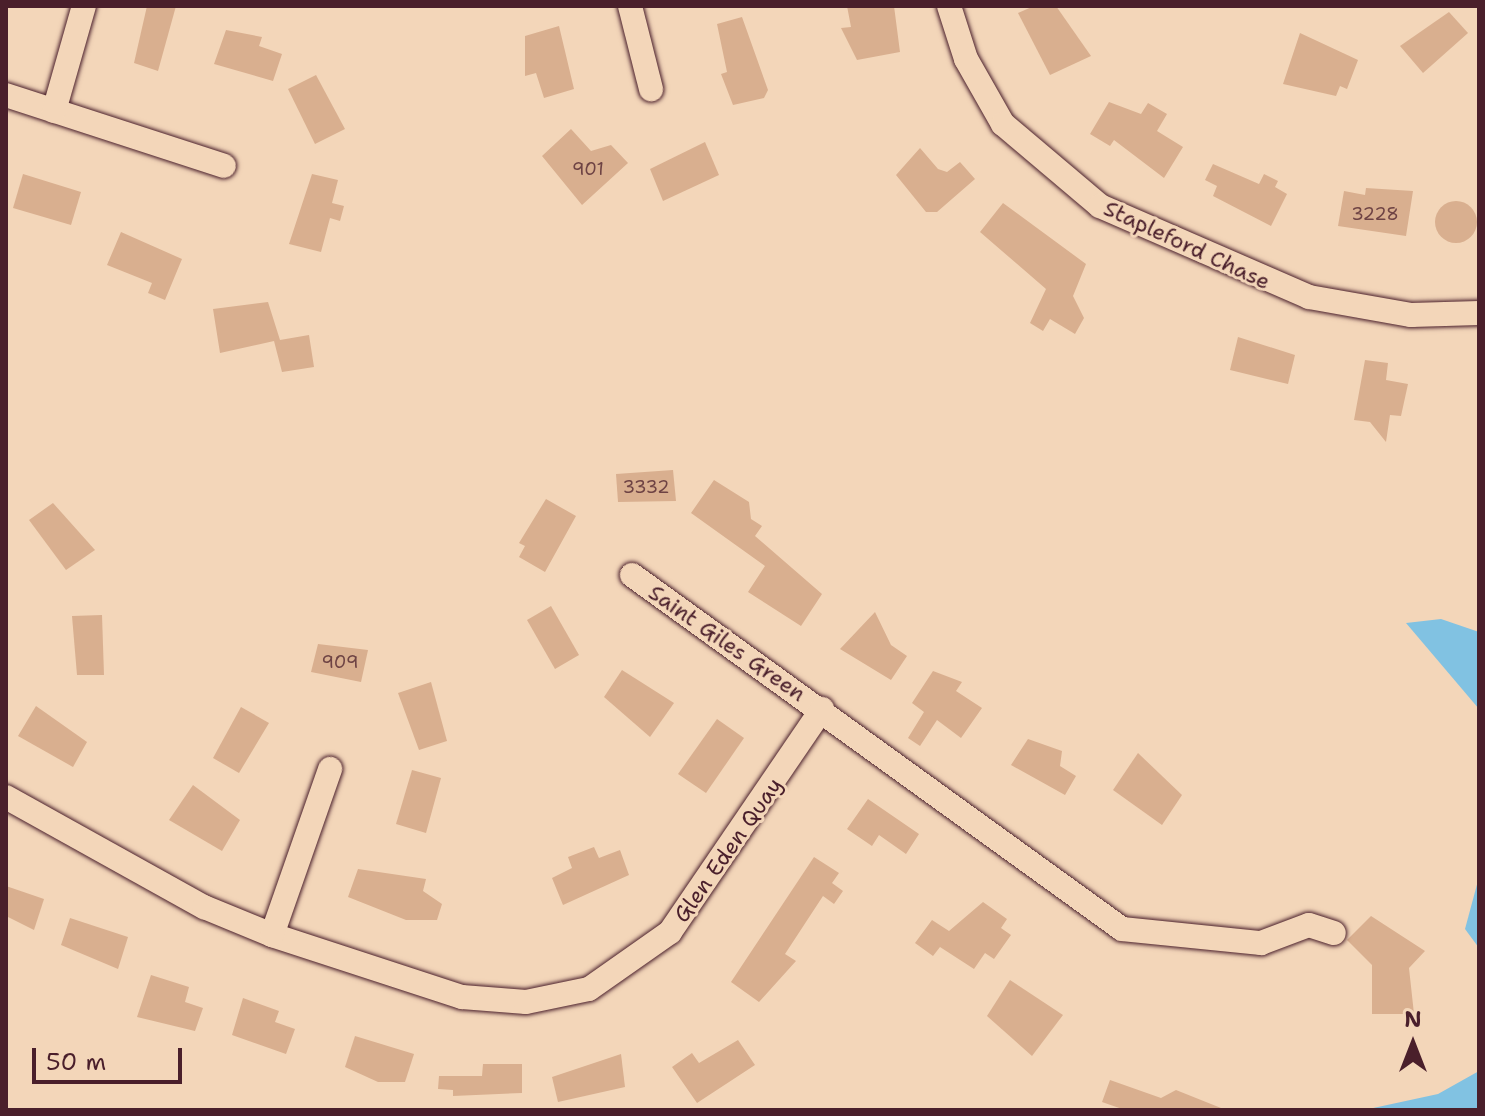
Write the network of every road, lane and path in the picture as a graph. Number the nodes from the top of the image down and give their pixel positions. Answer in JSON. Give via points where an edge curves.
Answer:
{"nodes":[{"id":1,"x":84,"y":6,"type":"edge"},
{"id":2,"x":630,"y":6,"type":"edge"},
{"id":3,"x":949,"y":6,"type":"edge"},
{"id":4,"x":651,"y":89,"type":"dead end"},
{"id":5,"x":6,"y":95,"type":"edge"},
{"id":6,"x":54,"y":111,"type":"junction"},
{"id":7,"x":224,"y":166,"type":"dead end"},
{"id":8,"x":1479,"y":313,"type":"edge"},
{"id":9,"x":632,"y":575,"type":"dead end"},
{"id":10,"x":822,"y":709,"type":"junction"},
{"id":11,"x":330,"y":769,"type":"dead end"},
{"id":12,"x":6,"y":797,"type":"edge"},
{"id":13,"x":1334,"y":933,"type":"dead end"},
{"id":14,"x":272,"y":935,"type":"junction"}],
"edges":[{"from":1,"to":6,"type":"street"},
{"from":2,"to":4,"type":"street"},
{"from":3,"to":8,"type":"street","name":"Stapleford Chase","via":[[966,59],[1003,124],[1100,206],[1309,297],[1411,315]]},
{"from":5,"to":6,"type":"street"},
{"from":6,"to":7,"type":"street"},
{"from":9,"to":10,"type":"street","name":"Saint Giles Green"},
{"from":10,"to":13,"type":"street","via":[[1122,929],[1261,943],[1309,925]]},
{"from":10,"to":14,"type":"street","name":"Glen Eden Quay","via":[[670,932],[589,989],[526,1002],[462,997]]},
{"from":11,"to":14,"type":"street"},
{"from":12,"to":14,"type":"street","name":"Glen Eden Quay","via":[[204,907]]}]}
